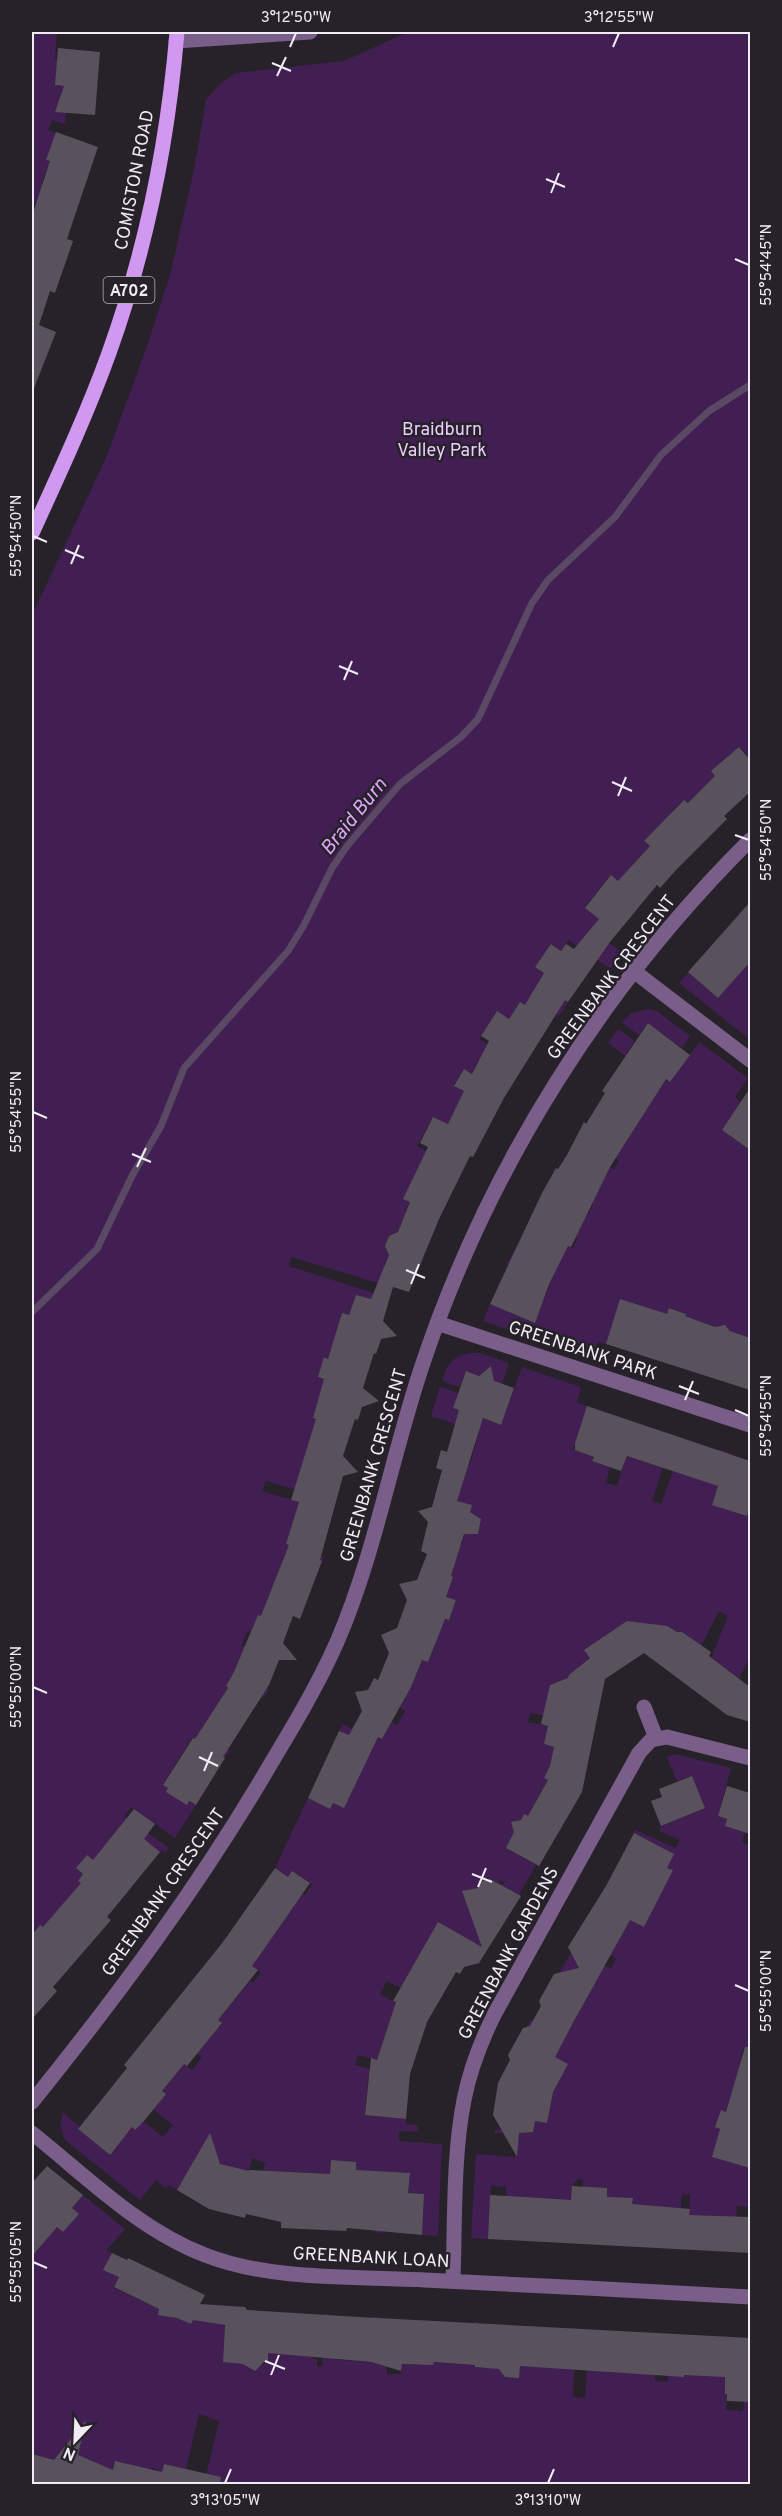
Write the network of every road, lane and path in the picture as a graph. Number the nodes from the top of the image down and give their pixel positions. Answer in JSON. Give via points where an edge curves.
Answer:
{"nodes":[{"id":1,"x":310,"y":32,"type":"edge"},
{"id":2,"x":176,"y":36,"type":"edge"},
{"id":3,"x":32,"y":533,"type":"edge"},
{"id":4,"x":750,"y":840,"type":"edge"},
{"id":5,"x":635,"y":972,"type":"junction"},
{"id":6,"x":750,"y":1060,"type":"edge"},
{"id":7,"x":437,"y":1323,"type":"junction"},
{"id":8,"x":750,"y":1425,"type":"edge"},
{"id":9,"x":644,"y":1707,"type":"dead end"},
{"id":10,"x":656,"y":1738,"type":"junction"},
{"id":11,"x":750,"y":1758,"type":"edge"},
{"id":12,"x":32,"y":2102,"type":"edge"},
{"id":13,"x":32,"y":2133,"type":"edge"},
{"id":14,"x":453,"y":2281,"type":"junction"},
{"id":15,"x":750,"y":2296,"type":"edge"}],
"edges":[{"from":1,"to":2,"type":"street"},
{"from":2,"to":3,"type":"main road","name":"COMISTON ROAD","number":"A702","via":[[164,136],[131,283],[88,408]]},
{"from":4,"to":5,"type":"street","name":"GREENBANK CRESCENT"},
{"from":5,"to":6,"type":"street"},
{"from":5,"to":7,"type":"street","name":"GREENBANK CRESCENT","via":[[576,1052],[519,1144]]},
{"from":7,"to":8,"type":"street","name":"GREENBANK PARK"},
{"from":7,"to":12,"type":"street","name":"GREENBANK CRESCENT","via":[[412,1395],[362,1574],[321,1676],[184,1903]]},
{"from":9,"to":10,"type":"street"},
{"from":10,"to":11,"type":"street","via":[[676,1738]]},
{"from":10,"to":14,"type":"street","name":"GREENBANK GARDENS","via":[[639,1753],[478,2049],[460,2124]]},
{"from":13,"to":14,"type":"street","name":"GREENBANK LOAN","via":[[140,2219],[204,2255],[230,2264],[285,2272]]},
{"from":14,"to":15,"type":"street","name":"GREENBANK LOAN"}]}
